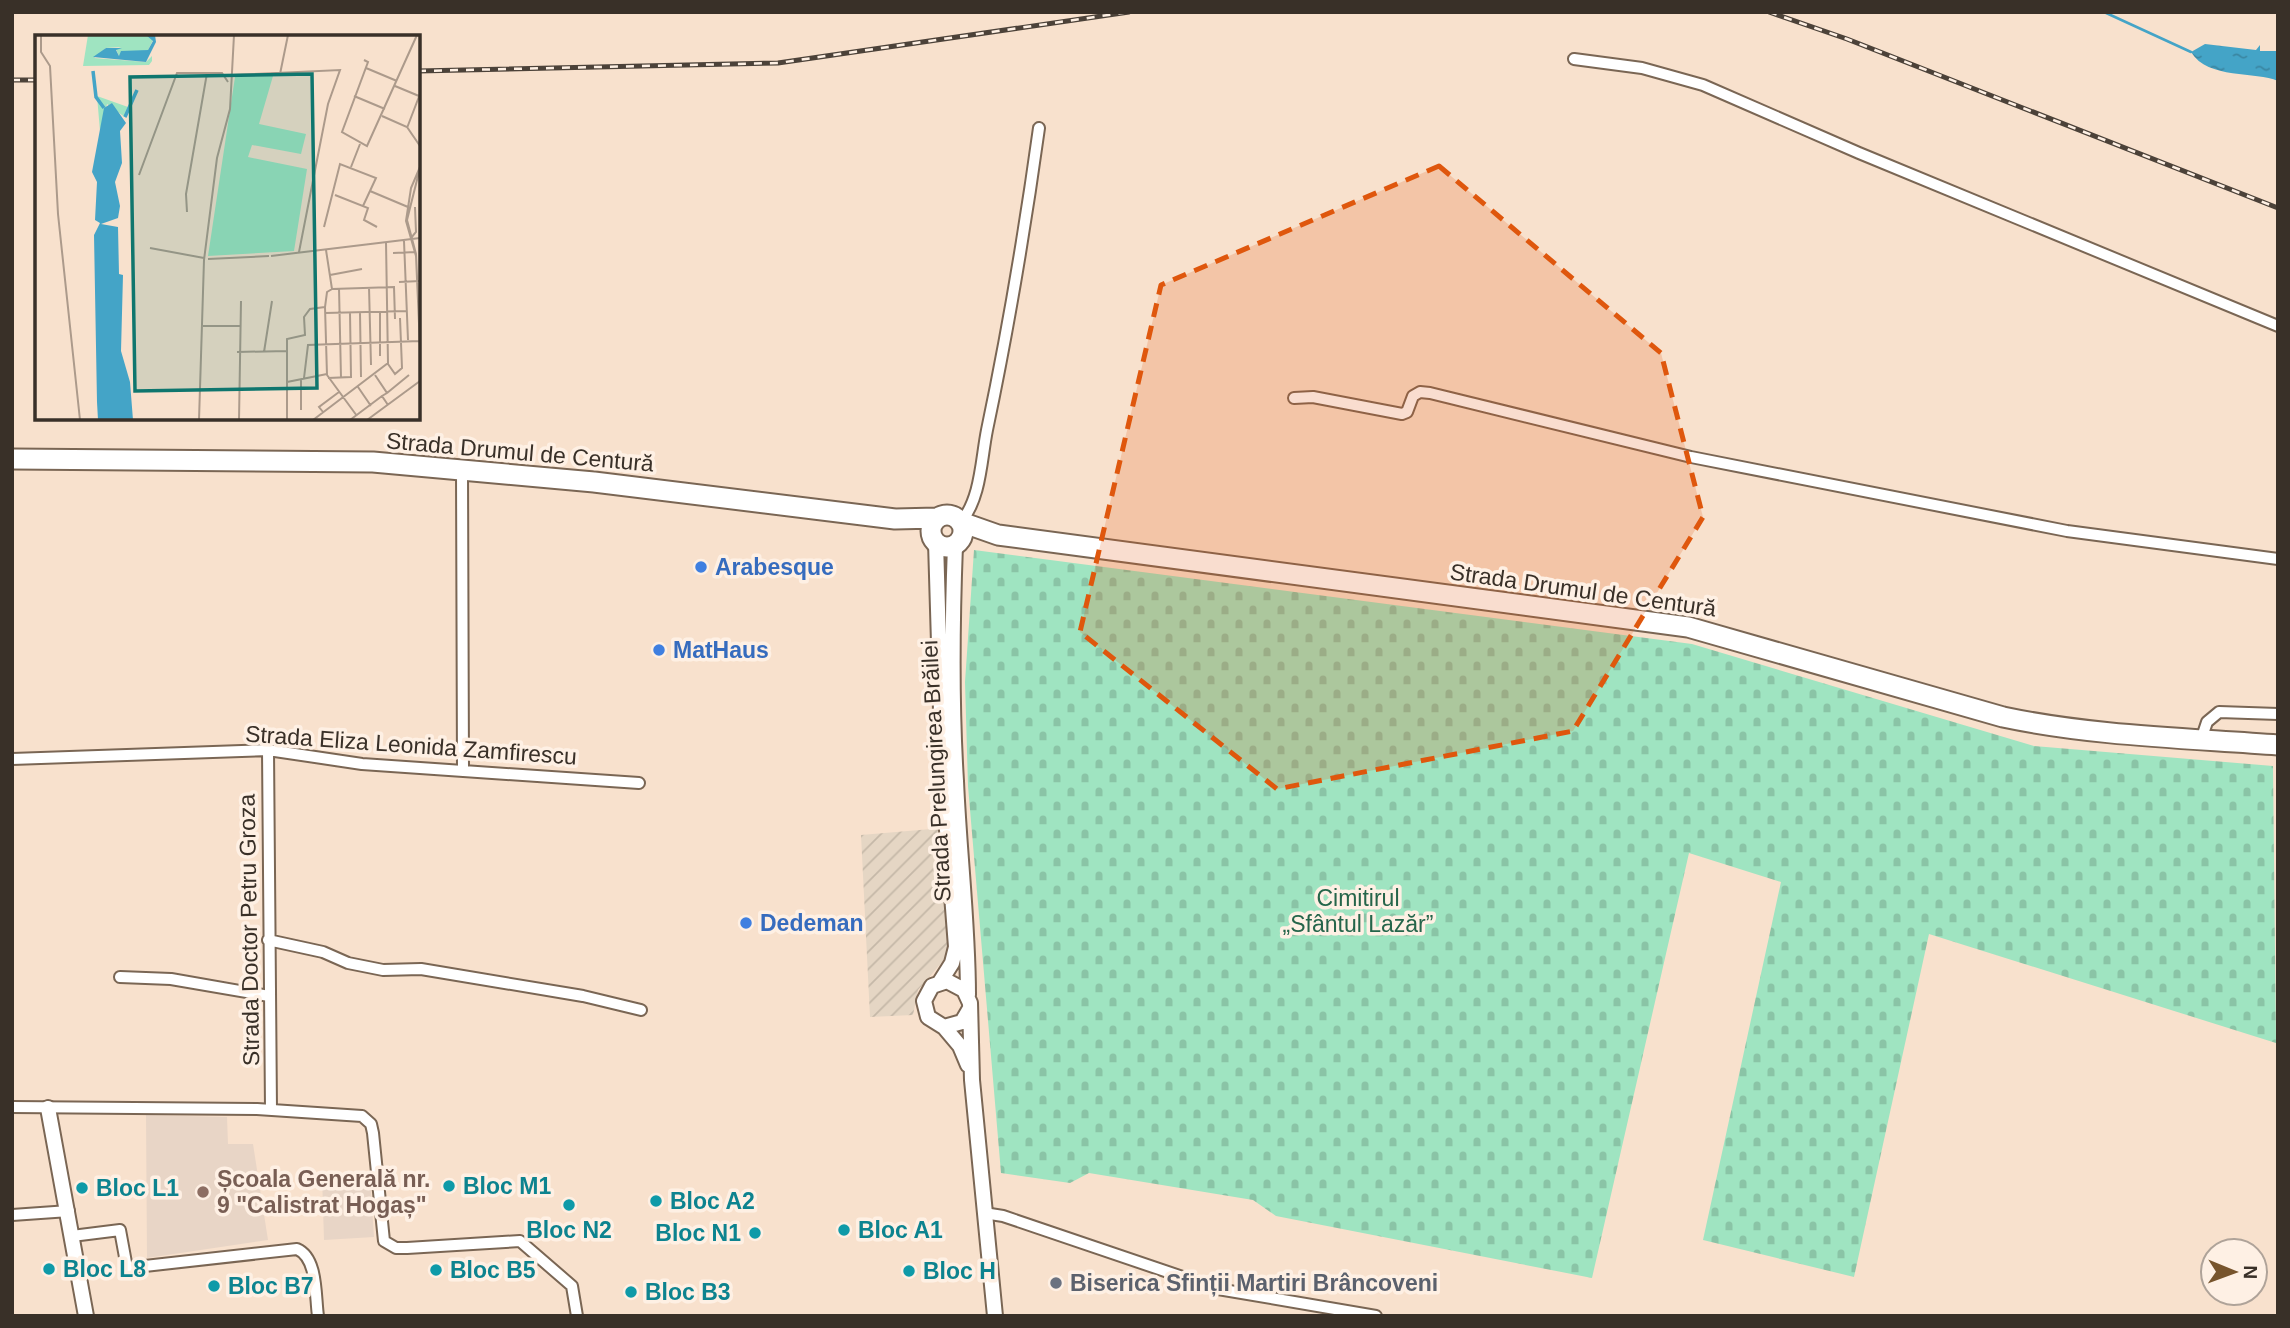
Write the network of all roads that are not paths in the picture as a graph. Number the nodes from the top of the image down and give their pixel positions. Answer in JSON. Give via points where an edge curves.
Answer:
{"nodes":[{"id":1,"x":1574,"y":59,"type":"dead end"},
{"id":2,"x":1039,"y":128,"type":"dead end"},
{"id":3,"x":2278,"y":326,"type":"edge"},
{"id":4,"x":1294,"y":398,"type":"dead end"},
{"id":5,"x":12,"y":459,"type":"edge"},
{"id":6,"x":461,"y":469,"type":"junction"},
{"id":7,"x":895,"y":519,"type":"junction"},
{"id":8,"x":949,"y":538,"type":"junction"},
{"id":9,"x":2278,"y":559,"type":"edge"},
{"id":10,"x":2278,"y":714,"type":"edge"},
{"id":11,"x":2201,"y":740,"type":"junction"},
{"id":12,"x":2278,"y":745,"type":"edge"},
{"id":13,"x":268,"y":750,"type":"junction"},
{"id":14,"x":12,"y":759,"type":"edge"},
{"id":15,"x":463,"y":771,"type":"junction"},
{"id":16,"x":639,"y":783,"type":"dead end"},
{"id":17,"x":268,"y":940,"type":"junction"},
{"id":18,"x":120,"y":977,"type":"dead end"},
{"id":19,"x":940,"y":982,"type":"junction"},
{"id":20,"x":270,"y":996,"type":"junction"},
{"id":21,"x":968,"y":1003,"type":"junction"},
{"id":22,"x":641,"y":1010,"type":"dead end"},
{"id":23,"x":944,"y":1027,"type":"junction"},
{"id":24,"x":972,"y":1080,"type":"junction"},
{"id":25,"x":12,"y":1107,"type":"edge"},
{"id":26,"x":48,"y":1108,"type":"junction"},
{"id":27,"x":271,"y":1110,"type":"junction"},
{"id":28,"x":68,"y":1211,"type":"junction"},
{"id":29,"x":984,"y":1213,"type":"junction"},
{"id":30,"x":12,"y":1215,"type":"edge"},
{"id":31,"x":72,"y":1236,"type":"junction"},
{"id":32,"x":86,"y":1316,"type":"edge"},
{"id":33,"x":317,"y":1316,"type":"edge"},
{"id":34,"x":578,"y":1316,"type":"edge"},
{"id":35,"x":995,"y":1316,"type":"edge"},
{"id":36,"x":1376,"y":1316,"type":"edge"}],
"edges":[{"from":1,"to":3,"type":"street","via":[[1642,68],[1703,85]]},
{"from":2,"to":8,"type":"street","via":[[1016,286],[974,498]]},
{"from":4,"to":9,"type":"street","via":[[1313,397],[1402,414],[1413,396],[1430,393],[1691,457],[2067,531]]},
{"from":5,"to":6,"type":"highway","name":"Strada Drumul de Centură","via":[[294,459]]},
{"from":6,"to":7,"type":"highway","name":"Strada Drumul de Centură"},
{"from":6,"to":15,"type":"street"},
{"from":7,"to":8,"type":"highway"},
{"from":7,"to":8,"type":"highway","via":[[947,514]]},
{"from":8,"to":11,"type":"highway","name":"Strada Drumul de Centură","via":[[998,534],[1651,621],[1751,643],[2014,719],[2108,734]]},
{"from":8,"to":19,"type":"main road","name":"Strada Prelungirea Brăilei","via":[[944,789],[956,947],[953,963]]},
{"from":8,"to":21,"type":"main road","name":"Strada Prelungirea Brăilei"},
{"from":10,"to":11,"type":"street","via":[[2219,712],[2207,722]]},
{"from":11,"to":12,"type":"highway","name":"Strada Drumul de Centură"},
{"from":13,"to":14,"type":"street","name":"Strada Eliza Leonida Zamfirescu"},
{"from":13,"to":15,"type":"street","name":"Strada Eliza Leonida Zamfirescu","via":[[362,764]]},
{"from":13,"to":17,"type":"street","name":"Strada Doctor Petru Groza"},
{"from":15,"to":16,"type":"street","name":"Strada Eliza Leonida Zamfirescu"},
{"from":17,"to":20,"type":"street","name":"Strada Doctor Petru Groza"},
{"from":17,"to":22,"type":"street","via":[[383,970],[421,969]]},
{"from":18,"to":20,"type":"street","via":[[172,979]]},
{"from":19,"to":21,"type":"main road","via":[[960,985]]},
{"from":19,"to":23,"type":"main road","via":[[927,993],[925,1010],[932,1022]]},
{"from":20,"to":27,"type":"street","name":"Strada Doctor Petru Groza"},
{"from":21,"to":23,"type":"main road","via":[[957,1025]]},
{"from":21,"to":24,"type":"main road","name":"Strada Prelungirea Brăilei"},
{"from":23,"to":24,"type":"main road","name":"Strada Prelungirea Brăilei","via":[[960,1046]]},
{"from":24,"to":29,"type":"main road","name":"Strada Prelungirea Brăilei"},
{"from":25,"to":26,"type":"street"},
{"from":26,"to":27,"type":"street"},
{"from":26,"to":28,"type":"main road"},
{"from":27,"to":34,"type":"street","via":[[367,1118],[373,1133],[384,1241],[407,1248],[520,1241],[572,1286]]},
{"from":28,"to":30,"type":"street"},
{"from":28,"to":31,"type":"main road"},
{"from":29,"to":35,"type":"main road","name":"Strada Prelungirea Brăilei"},
{"from":29,"to":36,"type":"street","via":[[1218,1289]]},
{"from":31,"to":32,"type":"main road"},
{"from":31,"to":33,"type":"street","via":[[120,1230],[127,1268],[298,1249],[312,1265]]}]}
